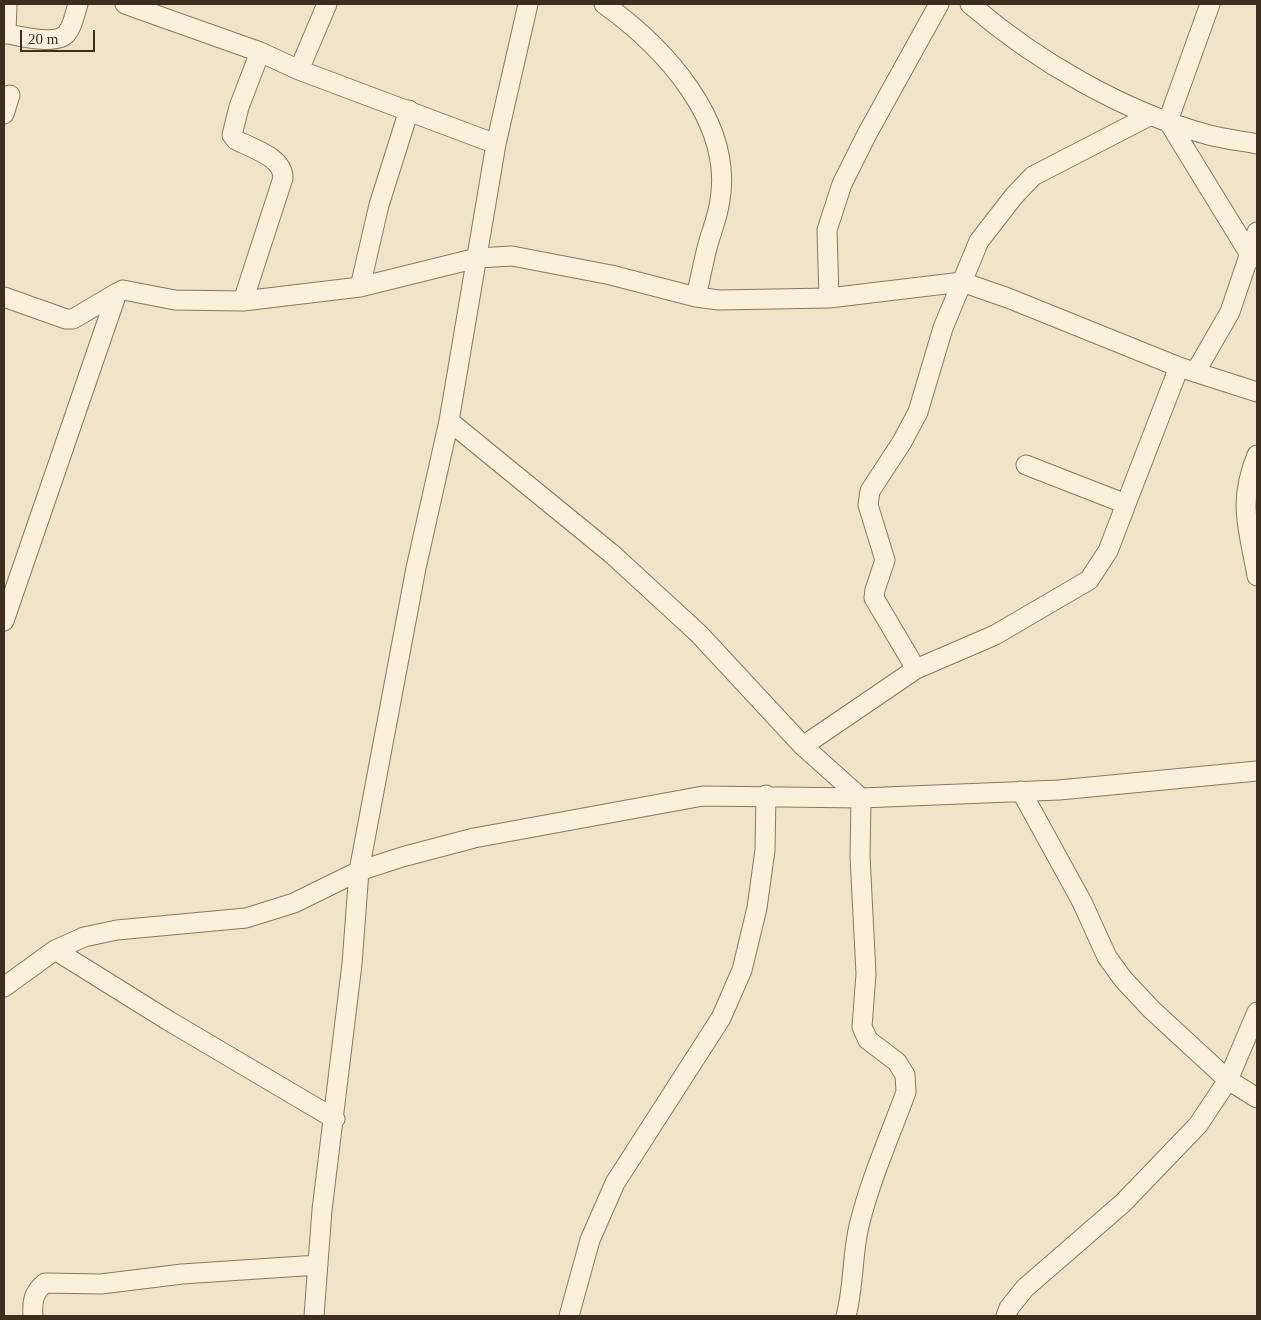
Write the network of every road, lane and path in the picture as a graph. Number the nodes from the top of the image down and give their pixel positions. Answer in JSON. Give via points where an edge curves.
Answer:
{"nodes":[{"id":1,"x":7,"y":4,"type":"edge"},
{"id":2,"x":78,"y":4,"type":"edge"},
{"id":3,"x":125,"y":4,"type":"edge"},
{"id":4,"x":327,"y":4,"type":"edge"},
{"id":5,"x":528,"y":4,"type":"edge"},
{"id":6,"x":604,"y":4,"type":"edge"},
{"id":7,"x":939,"y":4,"type":"edge"},
{"id":8,"x":970,"y":4,"type":"edge"},
{"id":9,"x":1210,"y":4,"type":"edge"},
{"id":10,"x":5,"y":33,"type":"edge"},
{"id":11,"x":260,"y":52,"type":"junction"},
{"id":12,"x":299,"y":70,"type":"junction"},
{"id":13,"x":10,"y":95,"type":"dead end"},
{"id":14,"x":409,"y":110,"type":"junction"},
{"id":15,"x":4,"y":114,"type":"edge"},
{"id":16,"x":1159,"y":118,"type":"junction"},
{"id":17,"x":496,"y":144,"type":"junction"},
{"id":18,"x":1257,"y":144,"type":"edge"},
{"id":19,"x":1257,"y":232,"type":"edge"},
{"id":20,"x":1253,"y":256,"type":"edge"},
{"id":21,"x":477,"y":258,"type":"junction"},
{"id":22,"x":962,"y":282,"type":"junction"},
{"id":23,"x":360,"y":287,"type":"junction"},
{"id":24,"x":117,"y":293,"type":"junction"},
{"id":25,"x":4,"y":297,"type":"edge"},
{"id":26,"x":696,"y":297,"type":"junction"},
{"id":27,"x":829,"y":298,"type":"junction"},
{"id":28,"x":243,"y":301,"type":"junction"},
{"id":29,"x":1188,"y":369,"type":"junction"},
{"id":30,"x":1257,"y":392,"type":"edge"},
{"id":31,"x":449,"y":421,"type":"junction"},
{"id":32,"x":1257,"y":455,"type":"edge"},
{"id":33,"x":1026,"y":465,"type":"dead end"},
{"id":34,"x":1126,"y":504,"type":"junction"},
{"id":35,"x":1257,"y":576,"type":"edge"},
{"id":36,"x":4,"y":621,"type":"edge"},
{"id":37,"x":916,"y":670,"type":"junction"},
{"id":38,"x":802,"y":746,"type":"junction"},
{"id":39,"x":1257,"y":771,"type":"edge"},
{"id":40,"x":1021,"y":791,"type":"junction"},
{"id":41,"x":766,"y":795,"type":"junction"},
{"id":42,"x":860,"y":798,"type":"junction"},
{"id":43,"x":359,"y":871,"type":"junction"},
{"id":44,"x":55,"y":950,"type":"junction"},
{"id":45,"x":4,"y":987,"type":"edge"},
{"id":46,"x":1257,"y":1012,"type":"edge"},
{"id":47,"x":1228,"y":1080,"type":"junction"},
{"id":48,"x":1257,"y":1098,"type":"edge"},
{"id":49,"x":335,"y":1119,"type":"junction"},
{"id":50,"x":318,"y":1265,"type":"junction"},
{"id":51,"x":32,"y":1316,"type":"edge"},
{"id":52,"x":314,"y":1316,"type":"edge"},
{"id":53,"x":569,"y":1316,"type":"edge"},
{"id":54,"x":846,"y":1316,"type":"edge"},
{"id":55,"x":1006,"y":1316,"type":"edge"}],
"edges":[{"from":1,"to":10,"type":"street"},
{"from":2,"to":10,"type":"street","via":[[69,32],[62,38],[51,40]]},
{"from":3,"to":11,"type":"street"},
{"from":4,"to":12,"type":"street"},
{"from":5,"to":17,"type":"street"},
{"from":6,"to":26,"type":"street","via":[[623,18],[692,90],[713,129],[722,162],[720,200]]},
{"from":7,"to":27,"type":"street","via":[[842,184],[827,230]]},
{"from":8,"to":16,"type":"street","via":[[991,22],[1075,78]]},
{"from":9,"to":16,"type":"street"},
{"from":11,"to":12,"type":"street"},
{"from":11,"to":28,"type":"street","via":[[232,135],[278,162],[283,169],[283,178]]},
{"from":12,"to":14,"type":"street"},
{"from":13,"to":15,"type":"street"},
{"from":14,"to":17,"type":"street"},
{"from":14,"to":23,"type":"street","via":[[379,205]]},
{"from":16,"to":18,"type":"street","via":[[1209,135]]},
{"from":16,"to":20,"type":"street"},
{"from":16,"to":22,"type":"street","via":[[1033,176],[979,240]]},
{"from":17,"to":21,"type":"street"},
{"from":19,"to":20,"type":"street"},
{"from":20,"to":29,"type":"street","via":[[1230,312]]},
{"from":21,"to":23,"type":"street"},
{"from":21,"to":26,"type":"street","via":[[512,256],[542,261]]},
{"from":21,"to":31,"type":"street"},
{"from":22,"to":27,"type":"street"},
{"from":22,"to":29,"type":"street"},
{"from":22,"to":37,"type":"street","via":[[943,328],[918,412],[877,477],[868,505],[885,560],[874,598]]},
{"from":23,"to":28,"type":"street"},
{"from":24,"to":25,"type":"street","via":[[73,320]]},
{"from":24,"to":28,"type":"street","via":[[123,290],[175,300]]},
{"from":24,"to":36,"type":"street"},
{"from":26,"to":27,"type":"street","via":[[719,300]]},
{"from":29,"to":30,"type":"street"},
{"from":29,"to":34,"type":"street"},
{"from":31,"to":38,"type":"street","via":[[612,554],[699,634]]},
{"from":31,"to":43,"type":"street","via":[[416,568]]},
{"from":32,"to":35,"type":"street","via":[[1247,478],[1245,503]]},
{"from":33,"to":34,"type":"street"},
{"from":34,"to":37,"type":"street","via":[[1108,551],[1090,580],[995,635]]},
{"from":37,"to":38,"type":"street"},
{"from":38,"to":42,"type":"street"},
{"from":39,"to":40,"type":"street"},
{"from":40,"to":42,"type":"street"},
{"from":40,"to":47,"type":"street","via":[[1082,902],[1107,957],[1151,1010]]},
{"from":41,"to":42,"type":"street"},
{"from":41,"to":43,"type":"street","via":[[693,798],[474,838]]},
{"from":41,"to":53,"type":"street","via":[[765,850],[757,908],[742,970],[721,1018],[615,1183],[590,1240]]},
{"from":42,"to":54,"type":"street","via":[[866,974],[862,1027],[872,1044],[897,1062],[905,1075],[906,1092],[859,1227]]},
{"from":43,"to":44,"type":"street","via":[[294,903],[246,918],[117,930],[84,937]]},
{"from":43,"to":49,"type":"street"},
{"from":44,"to":45,"type":"street"},
{"from":44,"to":49,"type":"street"},
{"from":46,"to":47,"type":"street"},
{"from":47,"to":48,"type":"street"},
{"from":47,"to":55,"type":"street","via":[[1198,1125],[1123,1203],[1025,1288]]},
{"from":49,"to":50,"type":"street"},
{"from":50,"to":51,"type":"street","via":[[182,1274],[101,1284],[45,1283],[32,1301]]},
{"from":50,"to":52,"type":"street"}]}
